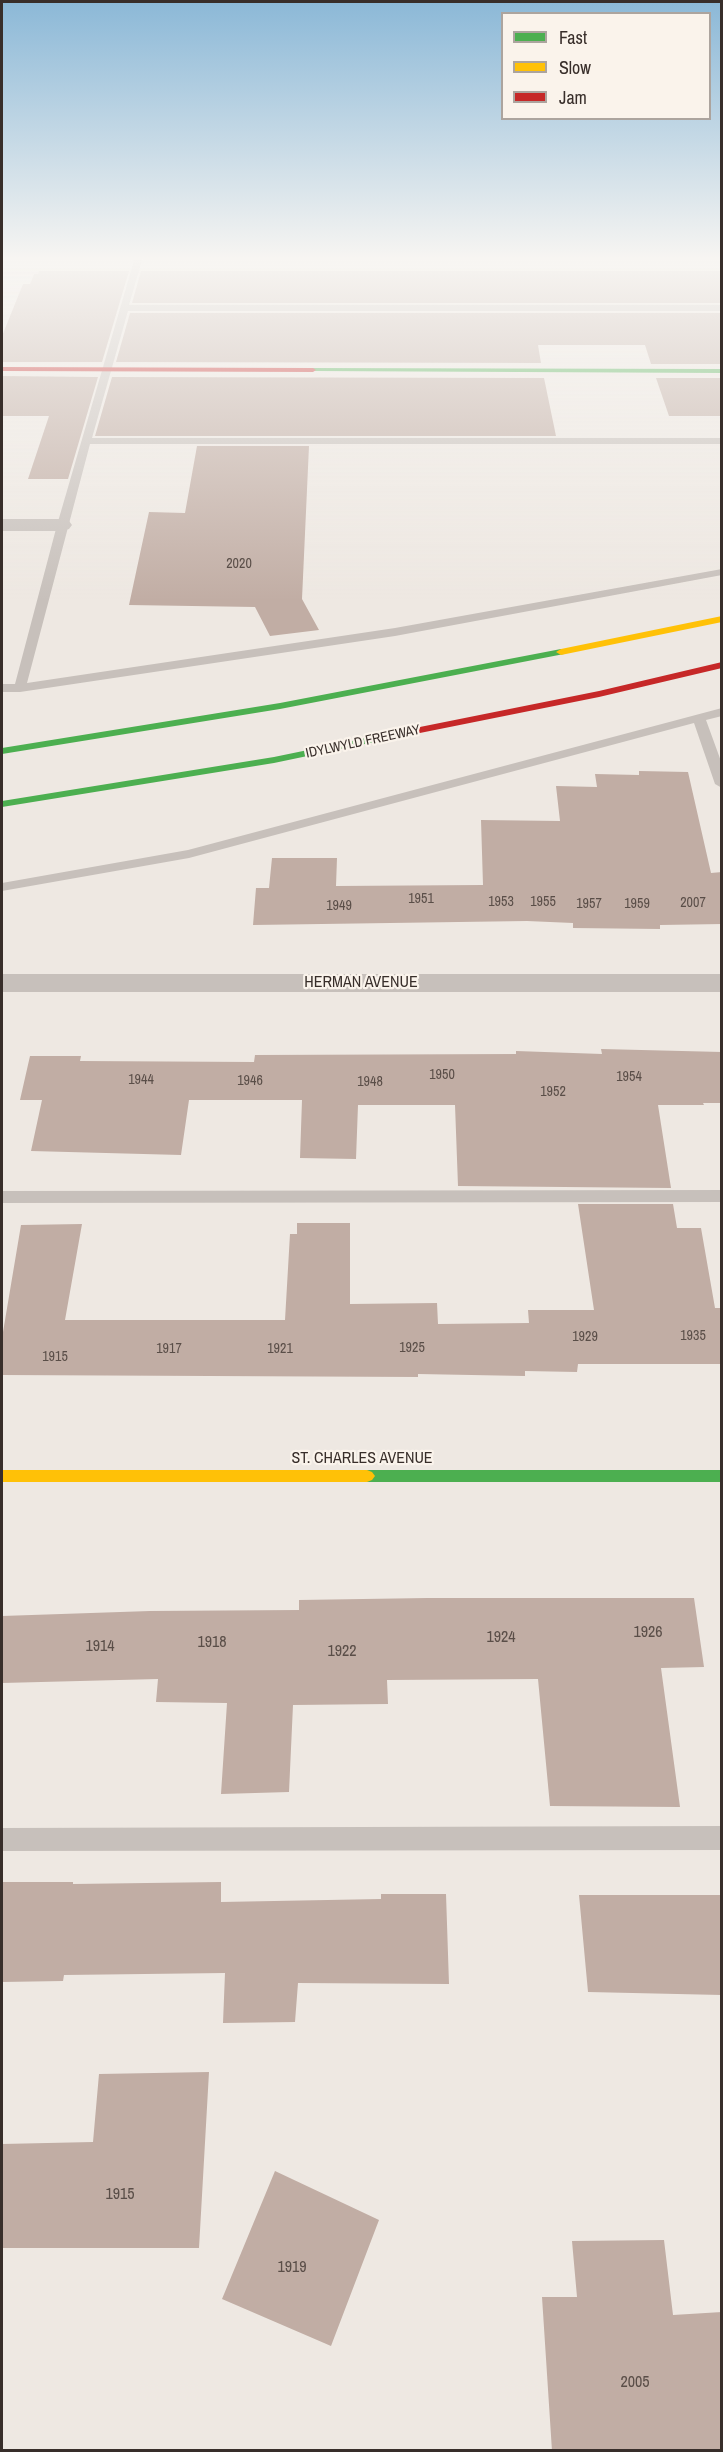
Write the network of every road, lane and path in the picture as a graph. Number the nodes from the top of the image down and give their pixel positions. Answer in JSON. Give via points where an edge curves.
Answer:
{"nodes":[{"id":1,"x":106,"y":371,"type":"edge"},
{"id":2,"x":87,"y":441,"type":"junction"},
{"id":3,"x":722,"y":441,"type":"edge"},
{"id":4,"x":2,"y":525,"type":"edge"},
{"id":5,"x":62,"y":525,"type":"junction"},
{"id":6,"x":722,"y":572,"type":"edge"},
{"id":7,"x":722,"y":619,"type":"edge"},
{"id":8,"x":722,"y":665,"type":"edge"},
{"id":9,"x":2,"y":688,"type":"edge"},
{"id":10,"x":20,"y":688,"type":"junction"},
{"id":11,"x":722,"y":712,"type":"edge"},
{"id":12,"x":699,"y":718,"type":"junction"},
{"id":13,"x":2,"y":751,"type":"edge"},
{"id":14,"x":722,"y":784,"type":"edge"},
{"id":15,"x":2,"y":804,"type":"edge"},
{"id":16,"x":2,"y":887,"type":"edge"},
{"id":17,"x":2,"y":983,"type":"edge"},
{"id":18,"x":722,"y":983,"type":"edge"},
{"id":19,"x":722,"y":1196,"type":"edge"},
{"id":20,"x":2,"y":1197,"type":"edge"},
{"id":21,"x":2,"y":1476,"type":"edge"},
{"id":22,"x":722,"y":1476,"type":"edge"},
{"id":23,"x":722,"y":1838,"type":"edge"},
{"id":24,"x":2,"y":1840,"type":"edge"}],
"edges":[{"from":1,"to":2,"type":"lane"},
{"from":2,"to":3,"type":"lane"},
{"from":2,"to":5,"type":"lane"},
{"from":4,"to":5,"type":"street"},
{"from":5,"to":10,"type":"lane"},
{"from":6,"to":10,"type":"lane","via":[[395,632]]},
{"from":7,"to":13,"type":"main road","via":[[292,704]]},
{"from":8,"to":15,"type":"main road","name":"IDYLWYLD FREEWAY","via":[[274,760]]},
{"from":9,"to":10,"type":"lane"},
{"from":11,"to":12,"type":"lane"},
{"from":12,"to":14,"type":"lane"},
{"from":12,"to":16,"type":"lane","via":[[189,854]]},
{"from":17,"to":18,"type":"street","name":"HERMAN AVENUE"},
{"from":19,"to":20,"type":"lane"},
{"from":21,"to":22,"type":"main road","name":"ST. CHARLES AVENUE"},
{"from":23,"to":24,"type":"lane"}]}
